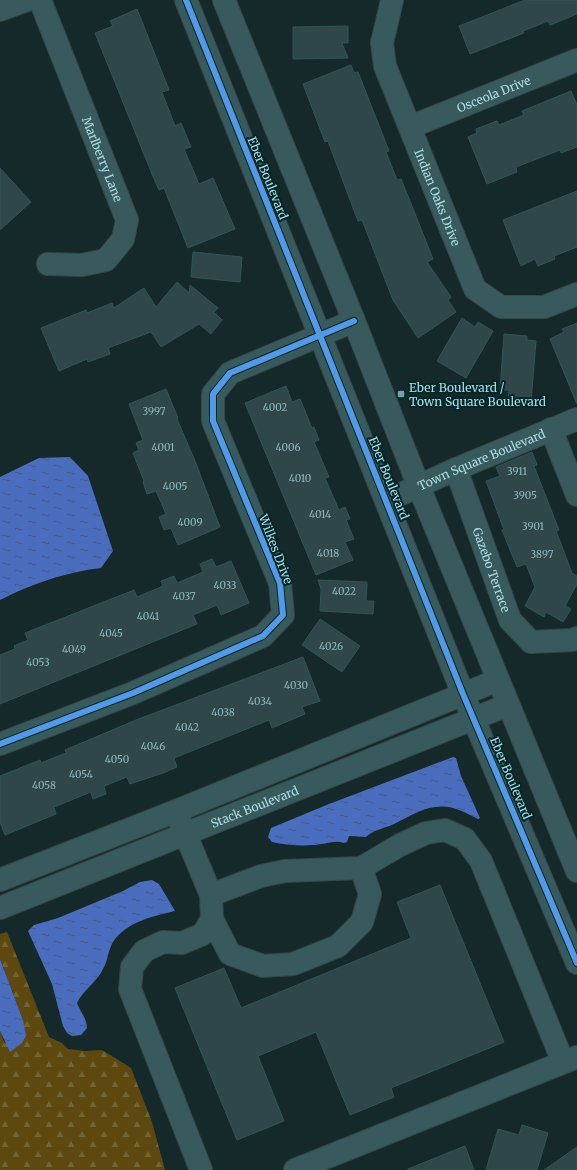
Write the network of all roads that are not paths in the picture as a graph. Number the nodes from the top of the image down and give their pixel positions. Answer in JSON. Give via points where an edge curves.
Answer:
{"nodes":[{"id":1,"x":28,"y":0,"type":"edge"},
{"id":2,"x":40,"y":0,"type":"edge"},
{"id":3,"x":186,"y":0,"type":"edge"},
{"id":4,"x":224,"y":0,"type":"edge"},
{"id":5,"x":392,"y":0,"type":"edge"},
{"id":6,"x":0,"y":10,"type":"edge"},
{"id":7,"x":577,"y":60,"type":"edge"},
{"id":8,"x":410,"y":127,"type":"junction"},
{"id":9,"x":48,"y":264,"type":"dead end"},
{"id":10,"x":577,"y":294,"type":"edge"},
{"id":11,"x":354,"y":321,"type":"junction"},
{"id":12,"x":320,"y":334,"type":"junction"},
{"id":13,"x":577,"y":419,"type":"edge"},
{"id":14,"x":551,"y":429,"type":"junction"},
{"id":15,"x":456,"y":469,"type":"junction"},
{"id":16,"x":418,"y":486,"type":"junction"},
{"id":17,"x":577,"y":495,"type":"edge"},
{"id":18,"x":386,"y":501,"type":"junction"},
{"id":19,"x":577,"y":638,"type":"edge"},
{"id":20,"x":498,"y":680,"type":"junction"},
{"id":21,"x":463,"y":694,"type":"junction"},
{"id":22,"x":508,"y":705,"type":"junction"},
{"id":23,"x":474,"y":719,"type":"junction"},
{"id":24,"x":0,"y":744,"type":"edge"},
{"id":25,"x":176,"y":811,"type":"junction"},
{"id":26,"x":186,"y":834,"type":"junction"},
{"id":27,"x":361,"y":868,"type":"junction"},
{"id":28,"x":577,"y":871,"type":"edge"},
{"id":29,"x":0,"y":880,"type":"edge"},
{"id":30,"x":211,"y":895,"type":"junction"},
{"id":31,"x":0,"y":908,"type":"edge"},
{"id":32,"x":212,"y":919,"type":"junction"},
{"id":33,"x":577,"y":963,"type":"edge"},
{"id":34,"x":570,"y":1060,"type":"edge"},
{"id":35,"x":201,"y":1170,"type":"edge"},
{"id":36,"x":295,"y":1170,"type":"edge"}],
"edges":[{"from":1,"to":6,"type":"street"},
{"from":2,"to":9,"type":"street","name":"Marlberry Lane","via":[[127,220],[123,239],[106,260],[82,265]]},
{"from":3,"to":12,"type":"street","name":"Eber Boulevard"},
{"from":4,"to":11,"type":"street","name":"Eber Boulevard"},
{"from":5,"to":8,"type":"street","name":"Indian Oaks Drive","via":[[382,43],[385,66]]},
{"from":7,"to":8,"type":"street","name":"Osceola Drive"},
{"from":8,"to":10,"type":"street","name":"Indian Oaks Drive","via":[[475,289],[501,307],[544,307]]},
{"from":11,"to":12,"type":"street","name":"Wilkes Drive"},
{"from":11,"to":16,"type":"street","name":"Eber Boulevard"},
{"from":12,"to":18,"type":"street","name":"Eber Boulevard"},
{"from":12,"to":24,"type":"street","name":"Wilkes Drive","via":[[230,373],[213,394],[213,421],[280,584],[283,615],[263,636],[133,692]]},
{"from":13,"to":14,"type":"street","name":"Town Square Boulevard"},
{"from":14,"to":15,"type":"street","name":"Town Square Boulevard"},
{"from":14,"to":17,"type":"street"},
{"from":15,"to":16,"type":"street","name":"Town Square Boulevard"},
{"from":15,"to":19,"type":"street","name":"Gazebo Terrace","via":[[510,620],[531,642]]},
{"from":16,"to":18,"type":"street","name":"Town Square Boulevard"},
{"from":16,"to":20,"type":"street","name":"Eber Boulevard"},
{"from":18,"to":21,"type":"street","name":"Eber Boulevard"},
{"from":20,"to":21,"type":"street"},
{"from":20,"to":22,"type":"street","name":"Eber Boulevard"},
{"from":21,"to":23,"type":"street","name":"Eber Boulevard"},
{"from":21,"to":25,"type":"street"},
{"from":22,"to":23,"type":"street","name":"Stack Boulevard"},
{"from":22,"to":28,"type":"street","name":"Eber Boulevard"},
{"from":23,"to":26,"type":"street","name":"Stack Boulevard"},
{"from":23,"to":33,"type":"street","name":"Eber Boulevard"},
{"from":25,"to":26,"type":"street"},
{"from":25,"to":29,"type":"street"},
{"from":26,"to":30,"type":"street"},
{"from":26,"to":31,"type":"street","name":"Stack Boulevard"},
{"from":27,"to":30,"type":"street","via":[[286,871],[261,876]]},
{"from":27,"to":32,"type":"street","via":[[370,894],[362,922],[338,946],[293,964],[263,966],[230,954]]},
{"from":27,"to":34,"type":"street","via":[[400,845],[426,834],[445,830],[465,839],[481,861]]},
{"from":30,"to":32,"type":"street"},
{"from":32,"to":35,"type":"street","via":[[203,934],[182,942],[164,942],[144,951],[132,967],[130,989]]},
{"from":34,"to":36,"type":"street"}]}
